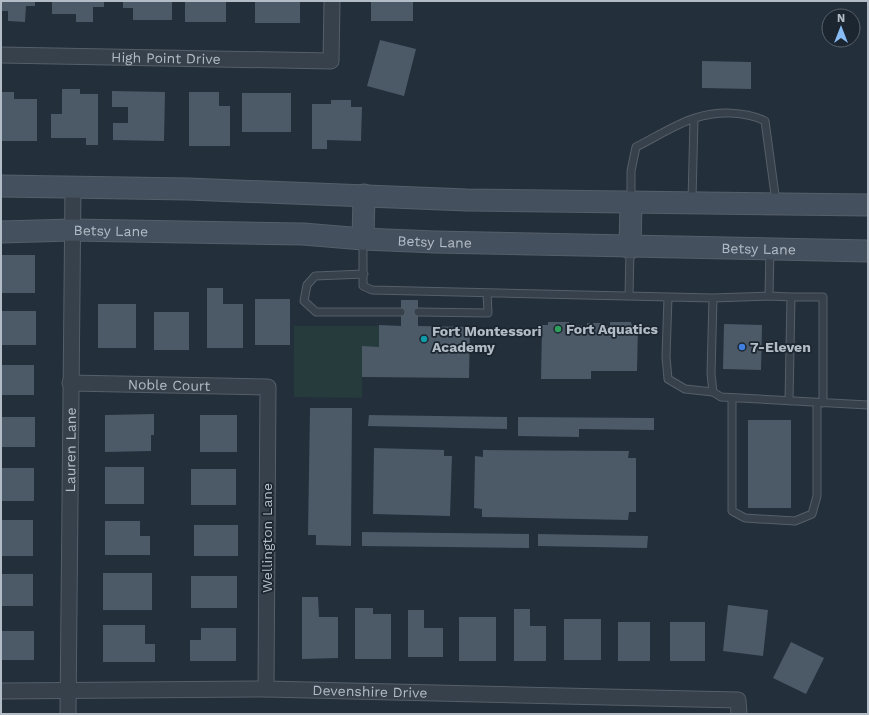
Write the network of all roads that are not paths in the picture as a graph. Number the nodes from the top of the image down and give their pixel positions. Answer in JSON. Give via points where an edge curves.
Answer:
{"nodes":[{"id":1,"x":332,"y":1,"type":"edge"},
{"id":2,"x":1,"y":56,"type":"edge"},
{"id":3,"x":694,"y":118,"type":"junction"},
{"id":4,"x":1,"y":186,"type":"edge"},
{"id":5,"x":73,"y":186,"type":"junction"},
{"id":6,"x":364,"y":195,"type":"junction"},
{"id":7,"x":631,"y":202,"type":"junction"},
{"id":8,"x":692,"y":204,"type":"junction"},
{"id":9,"x":777,"y":205,"type":"junction"},
{"id":10,"x":868,"y":205,"type":"edge"},
{"id":11,"x":72,"y":230,"type":"junction"},
{"id":12,"x":1,"y":232,"type":"edge"},
{"id":13,"x":363,"y":239,"type":"junction"},
{"id":14,"x":630,"y":248,"type":"junction"},
{"id":15,"x":770,"y":249,"type":"junction"},
{"id":16,"x":868,"y":252,"type":"edge"},
{"id":17,"x":364,"y":274,"type":"junction"},
{"id":18,"x":487,"y":293,"type":"junction"},
{"id":19,"x":629,"y":296,"type":"junction"},
{"id":20,"x":769,"y":296,"type":"junction"},
{"id":21,"x":791,"y":296,"type":"junction"},
{"id":22,"x":668,"y":297,"type":"junction"},
{"id":23,"x":713,"y":298,"type":"junction"},
{"id":24,"x":401,"y":312,"type":"dead end"},
{"id":25,"x":418,"y":312,"type":"dead end"},
{"id":26,"x":70,"y":383,"type":"junction"},
{"id":27,"x":268,"y":387,"type":"joint"},
{"id":28,"x":713,"y":392,"type":"junction"},
{"id":29,"x":732,"y":398,"type":"junction"},
{"id":30,"x":789,"y":401,"type":"junction"},
{"id":31,"x":820,"y":403,"type":"junction"},
{"id":32,"x":868,"y":406,"type":"edge"},
{"id":33,"x":266,"y":689,"type":"junction"},
{"id":34,"x":1,"y":691,"type":"edge"},
{"id":35,"x":68,"y":691,"type":"junction"},
{"id":36,"x":738,"y":707,"type":"edge"},
{"id":37,"x":68,"y":714,"type":"edge"}],
"edges":[{"from":1,"to":2,"type":"street","name":"High Point Drive","via":[[331,61]]},
{"from":3,"to":7,"type":"lane","via":[[636,147],[631,172]]},
{"from":3,"to":8,"type":"lane"},
{"from":3,"to":9,"type":"lane","via":[[724,113],[754,116],[765,121]]},
{"from":4,"to":5,"type":"main road"},
{"from":5,"to":6,"type":"main road"},
{"from":5,"to":11,"type":"street","name":"Lauren Lane"},
{"from":6,"to":7,"type":"main road","via":[[467,200]]},
{"from":6,"to":13,"type":"main road"},
{"from":7,"to":8,"type":"main road"},
{"from":7,"to":14,"type":"main road"},
{"from":8,"to":9,"type":"main road"},
{"from":9,"to":10,"type":"main road"},
{"from":11,"to":12,"type":"main road","name":"Betsy Lane"},
{"from":11,"to":13,"type":"main road","name":"Betsy Lane","via":[[304,234]]},
{"from":11,"to":26,"type":"street","name":"Lauren Lane"},
{"from":13,"to":14,"type":"main road","name":"Betsy Lane"},
{"from":13,"to":17,"type":"lane"},
{"from":14,"to":15,"type":"main road","name":"Betsy Lane"},
{"from":14,"to":19,"type":"lane"},
{"from":15,"to":16,"type":"main road","name":"Betsy Lane"},
{"from":15,"to":20,"type":"lane"},
{"from":17,"to":18,"type":"lane","via":[[363,286],[372,290]]},
{"from":17,"to":24,"type":"lane","via":[[316,276],[307,285],[304,301],[316,312]]},
{"from":18,"to":19,"type":"lane"},
{"from":18,"to":25,"type":"lane","via":[[488,313]]},
{"from":19,"to":22,"type":"lane"},
{"from":20,"to":21,"type":"lane"},
{"from":20,"to":23,"type":"lane"},
{"from":21,"to":30,"type":"lane"},
{"from":21,"to":31,"type":"lane","via":[[823,297]]},
{"from":22,"to":23,"type":"lane"},
{"from":22,"to":28,"type":"lane","via":[[668,379],[685,389]]},
{"from":23,"to":28,"type":"lane"},
{"from":26,"to":27,"type":"street","name":"Noble Court"},
{"from":26,"to":35,"type":"street","name":"Lauren Lane"},
{"from":27,"to":33,"type":"street","name":"Wellington Lane"},
{"from":28,"to":29,"type":"lane","via":[[721,397]]},
{"from":29,"to":30,"type":"lane"},
{"from":29,"to":31,"type":"lane","via":[[732,511],[745,518],[795,521],[812,514],[817,496]]},
{"from":30,"to":31,"type":"lane"},
{"from":31,"to":32,"type":"lane"},
{"from":33,"to":35,"type":"street","name":"Devenshire Drive"},
{"from":33,"to":36,"type":"street","name":"Devenshire Drive"},
{"from":34,"to":35,"type":"street","name":"Devenshire Drive"},
{"from":35,"to":37,"type":"street","name":"Lauren Lane"}]}
